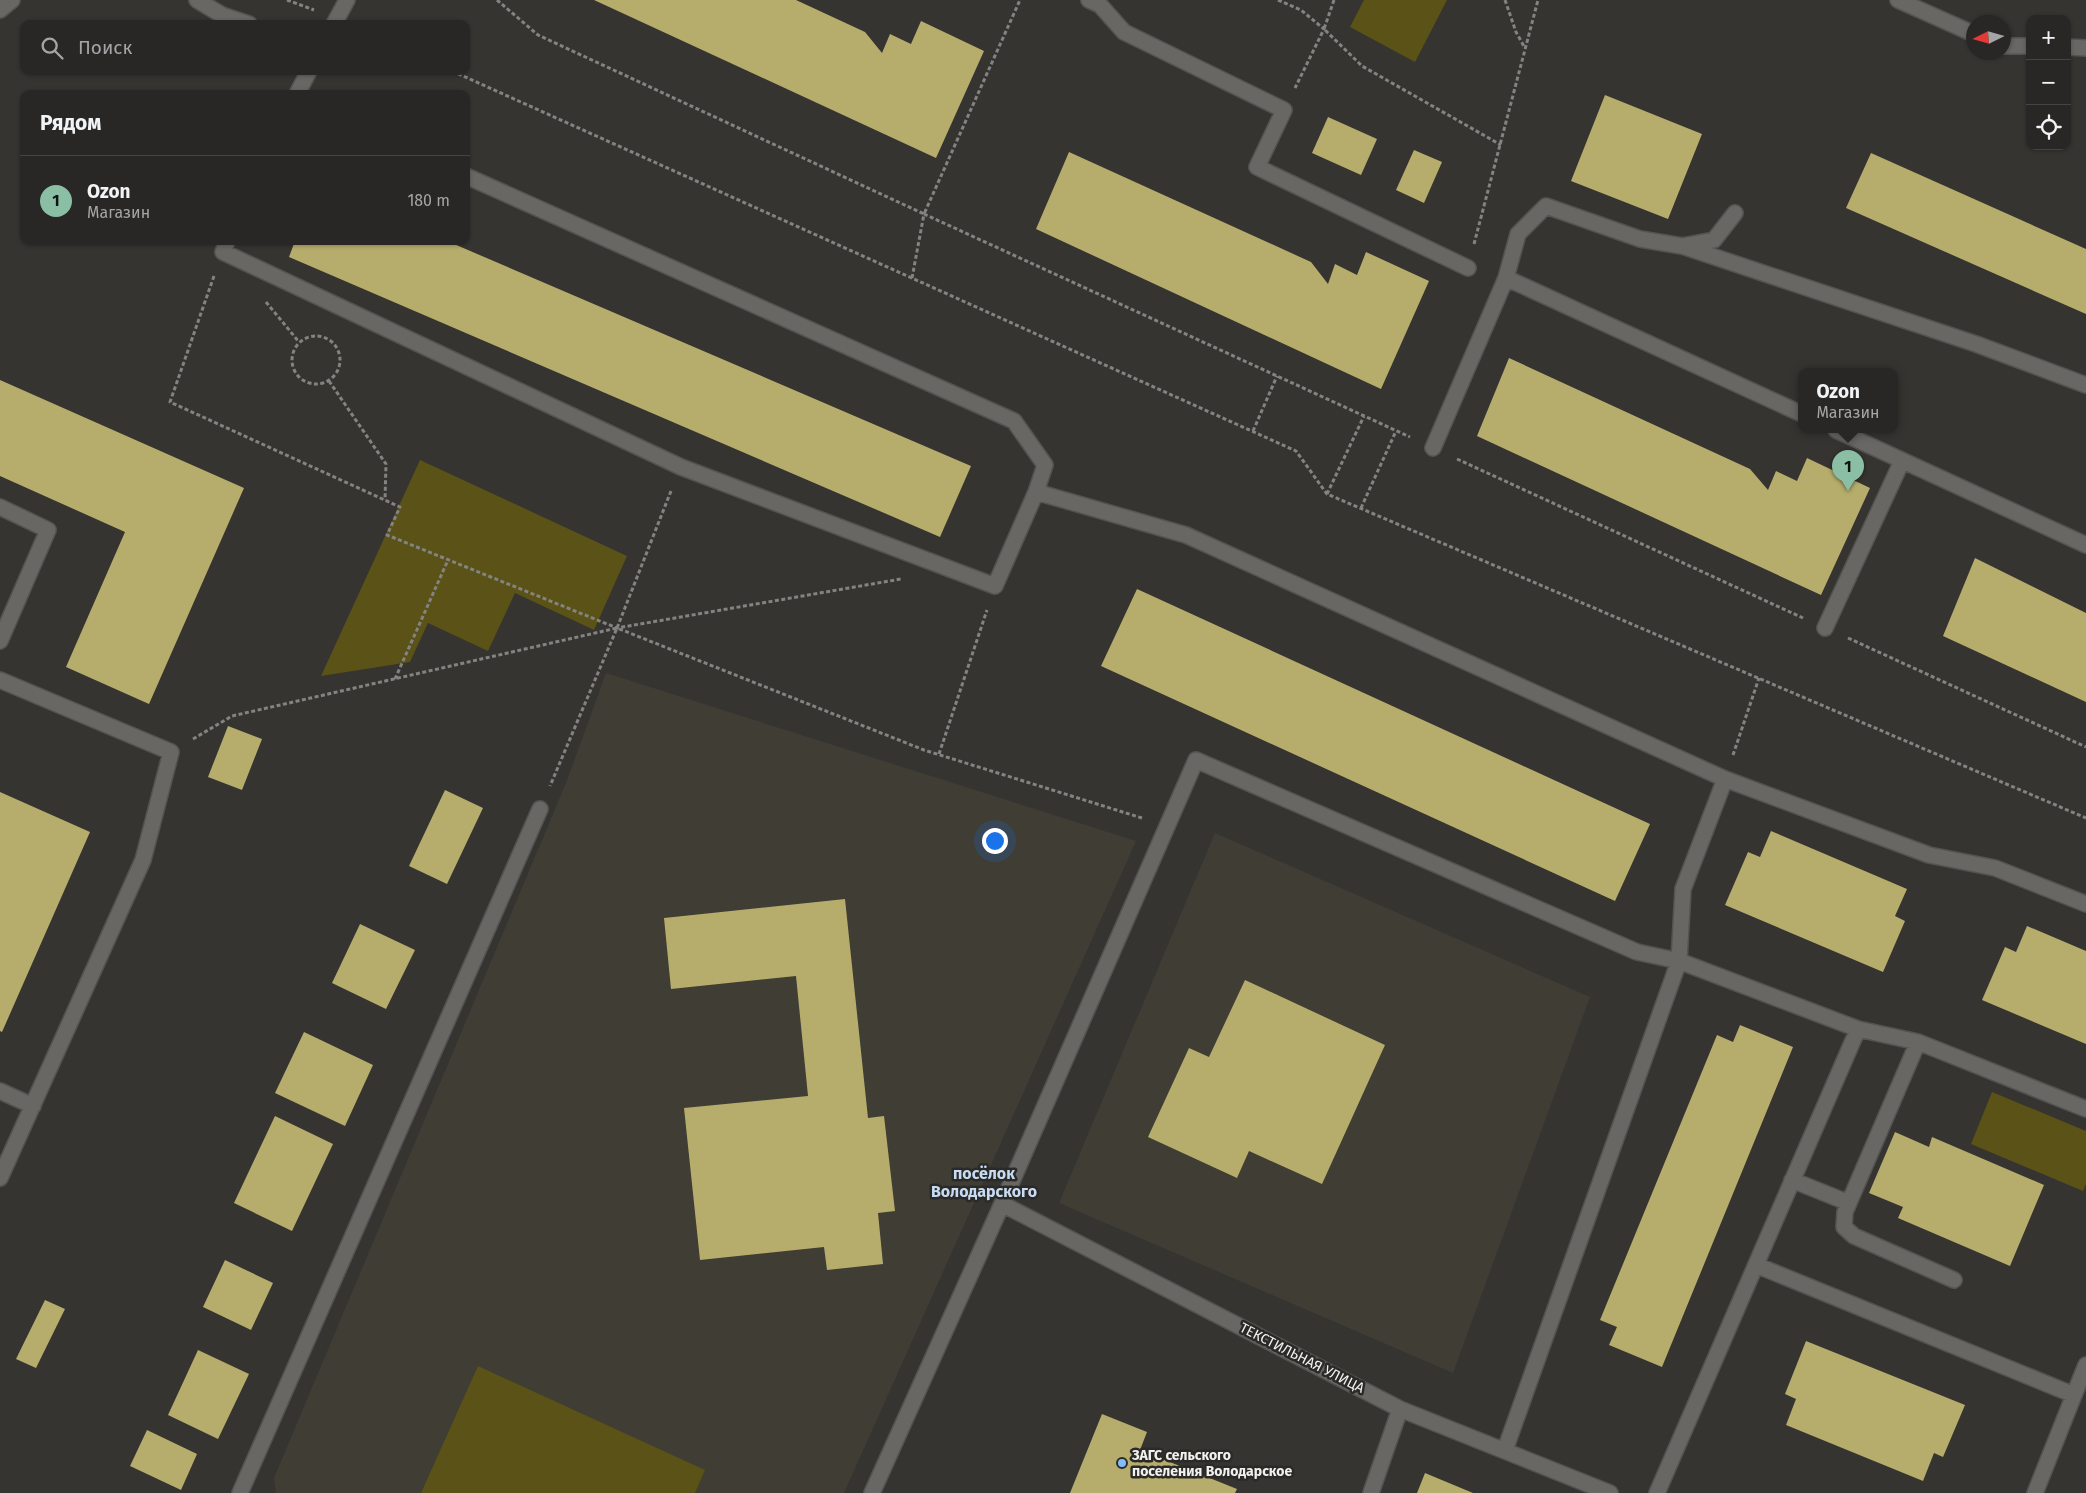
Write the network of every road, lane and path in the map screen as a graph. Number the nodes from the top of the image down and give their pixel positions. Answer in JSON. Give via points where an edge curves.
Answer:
{"nodes":[{"id":1,"x":12,"y":0,"type":"edge"},
{"id":2,"x":197,"y":0,"type":"edge"},
{"id":3,"x":347,"y":0,"type":"edge"},
{"id":4,"x":497,"y":0,"type":"edge"},
{"id":5,"x":1020,"y":0,"type":"edge"},
{"id":6,"x":1089,"y":0,"type":"edge"},
{"id":7,"x":1278,"y":0,"type":"edge"},
{"id":8,"x":1334,"y":0,"type":"edge"},
{"id":9,"x":1505,"y":0,"type":"edge"},
{"id":10,"x":1538,"y":0,"type":"edge"},
{"id":11,"x":1898,"y":0,"type":"edge"},
{"id":12,"x":0,"y":10,"type":"edge"},
{"id":13,"x":236,"y":20,"type":"edge"},
{"id":14,"x":336,"y":20,"type":"edge"},
{"id":15,"x":1324,"y":29,"type":"junction"},
{"id":16,"x":1966,"y":30,"type":"edge"},
{"id":17,"x":2011,"y":46,"type":"edge"},
{"id":18,"x":2026,"y":46,"type":"edge"},
{"id":19,"x":2071,"y":47,"type":"edge"},
{"id":20,"x":1525,"y":48,"type":"junction"},
{"id":21,"x":2086,"y":48,"type":"edge"},
{"id":22,"x":307,"y":75,"type":"edge"},
{"id":23,"x":461,"y":75,"type":"edge"},
{"id":24,"x":299,"y":90,"type":"edge"},
{"id":25,"x":1284,"y":110,"type":"junction"},
{"id":26,"x":1501,"y":145,"type":"junction"},
{"id":27,"x":470,"y":178,"type":"edge"},
{"id":28,"x":1735,"y":213,"type":"dead end"},
{"id":29,"x":924,"y":214,"type":"junction"},
{"id":30,"x":225,"y":246,"type":"edge"},
{"id":31,"x":1682,"y":246,"type":"junction"},
{"id":32,"x":1468,"y":268,"type":"joint"},
{"id":33,"x":912,"y":278,"type":"junction"},
{"id":34,"x":1506,"y":278,"type":"junction"},
{"id":35,"x":1277,"y":376,"type":"junction"},
{"id":36,"x":329,"y":381,"type":"junction"},
{"id":37,"x":2086,"y":385,"type":"edge"},
{"id":38,"x":1798,"y":412,"type":"edge"},
{"id":39,"x":1364,"y":416,"type":"junction"},
{"id":40,"x":1253,"y":431,"type":"junction"},
{"id":41,"x":1396,"y":431,"type":"junction"},
{"id":42,"x":1843,"y":433,"type":"edge"},
{"id":43,"x":1433,"y":448,"type":"junction"},
{"id":44,"x":1902,"y":460,"type":"junction"},
{"id":45,"x":681,"y":467,"type":"junction"},
{"id":46,"x":1036,"y":492,"type":"junction"},
{"id":47,"x":1327,"y":494,"type":"junction"},
{"id":48,"x":385,"y":500,"type":"junction"},
{"id":49,"x":0,"y":507,"type":"edge"},
{"id":50,"x":1361,"y":508,"type":"junction"},
{"id":51,"x":2086,"y":545,"type":"edge"},
{"id":52,"x":448,"y":560,"type":"junction"},
{"id":53,"x":905,"y":578,"type":"dead end"},
{"id":54,"x":995,"y":586,"type":"junction"},
{"id":55,"x":617,"y":628,"type":"junction"},
{"id":56,"x":1825,"y":628,"type":"junction"},
{"id":57,"x":0,"y":641,"type":"edge"},
{"id":58,"x":1759,"y":678,"type":"junction"},
{"id":59,"x":394,"y":679,"type":"junction"},
{"id":60,"x":0,"y":680,"type":"edge"},
{"id":61,"x":2086,"y":747,"type":"edge"},
{"id":62,"x":171,"y":752,"type":"junction"},
{"id":63,"x":939,"y":754,"type":"junction"},
{"id":64,"x":1725,"y":779,"type":"junction"},
{"id":65,"x":540,"y":809,"type":"joint"},
{"id":66,"x":2086,"y":818,"type":"edge"},
{"id":67,"x":1169,"y":826,"type":"junction"},
{"id":68,"x":2086,"y":904,"type":"edge"},
{"id":69,"x":1679,"y":960,"type":"junction"},
{"id":70,"x":1858,"y":1029,"type":"junction"},
{"id":71,"x":1918,"y":1042,"type":"junction"},
{"id":72,"x":0,"y":1091,"type":"edge"},
{"id":73,"x":33,"y":1106,"type":"junction"},
{"id":74,"x":2086,"y":1109,"type":"edge"},
{"id":75,"x":0,"y":1178,"type":"edge"},
{"id":76,"x":1792,"y":1180,"type":"junction"},
{"id":77,"x":1849,"y":1203,"type":"junction"},
{"id":78,"x":1002,"y":1204,"type":"junction"},
{"id":79,"x":1756,"y":1265,"type":"junction"},
{"id":80,"x":1954,"y":1280,"type":"dead end"},
{"id":81,"x":2086,"y":1366,"type":"edge"},
{"id":82,"x":2074,"y":1395,"type":"junction"},
{"id":83,"x":1400,"y":1409,"type":"junction"},
{"id":84,"x":1504,"y":1450,"type":"junction"},
{"id":85,"x":240,"y":1493,"type":"edge"},
{"id":86,"x":872,"y":1493,"type":"edge"},
{"id":87,"x":1371,"y":1493,"type":"edge"},
{"id":88,"x":1610,"y":1493,"type":"edge"},
{"id":89,"x":1657,"y":1493,"type":"edge"},
{"id":90,"x":2035,"y":1493,"type":"edge"}],
"edges":[{"from":1,"to":12,"type":"street"},
{"from":2,"to":13,"type":"street"},
{"from":3,"to":14,"type":"street"},
{"from":4,"to":29,"type":"path","via":[[538,35]]},
{"from":5,"to":29,"type":"path"},
{"from":6,"to":25,"type":"street","via":[[1100,5],[1124,32]]},
{"from":7,"to":15,"type":"path","via":[[1301,10]]},
{"from":8,"to":15,"type":"path"},
{"from":9,"to":20,"type":"path"},
{"from":10,"to":20,"type":"path"},
{"from":11,"to":16,"type":"street"},
{"from":15,"to":25,"type":"path"},
{"from":15,"to":26,"type":"path","via":[[1362,66]]},
{"from":17,"to":18,"type":"street"},
{"from":19,"to":21,"type":"street"},
{"from":20,"to":26,"type":"path"},
{"from":22,"to":24,"type":"street"},
{"from":23,"to":33,"type":"path"},
{"from":25,"to":32,"type":"street","via":[[1257,167]]},
{"from":26,"to":32,"type":"path"},
{"from":27,"to":46,"type":"street","via":[[1014,421],[1044,465]]},
{"from":28,"to":31,"type":"street","via":[[1714,240]]},
{"from":29,"to":33,"type":"path"},
{"from":29,"to":35,"type":"path"},
{"from":30,"to":45,"type":"street"},
{"from":30,"to":48,"type":"path","via":[[170,402]]},
{"from":31,"to":34,"type":"street","via":[[1640,239],[1546,206],[1518,234]]},
{"from":31,"to":37,"type":"street","via":[[1976,344]]},
{"from":33,"to":40,"type":"path"},
{"from":34,"to":38,"type":"street"},
{"from":34,"to":43,"type":"street"},
{"from":35,"to":39,"type":"path"},
{"from":35,"to":40,"type":"path"},
{"from":36,"to":36,"type":"path","via":[[340,367],[338,349],[325,337],[307,337],[294,349],[292,367],[303,381],[311,384]]},
{"from":36,"to":48,"type":"path","via":[[386,464]]},
{"from":39,"to":41,"type":"path"},
{"from":39,"to":47,"type":"path"},
{"from":40,"to":47,"type":"path","via":[[1296,451]]},
{"from":41,"to":43,"type":"path"},
{"from":41,"to":50,"type":"path"},
{"from":42,"to":44,"type":"street"},
{"from":43,"to":56,"type":"path"},
{"from":44,"to":51,"type":"street"},
{"from":44,"to":56,"type":"street"},
{"from":45,"to":54,"type":"street"},
{"from":45,"to":55,"type":"path"},
{"from":46,"to":54,"type":"street"},
{"from":46,"to":64,"type":"street","via":[[1186,536]]},
{"from":47,"to":50,"type":"path"},
{"from":48,"to":52,"type":"path","via":[[400,507],[387,535]]},
{"from":49,"to":57,"type":"street","via":[[48,530]]},
{"from":50,"to":58,"type":"path"},
{"from":52,"to":55,"type":"path"},
{"from":52,"to":59,"type":"path"},
{"from":53,"to":55,"type":"path"},
{"from":54,"to":63,"type":"path"},
{"from":55,"to":59,"type":"path"},
{"from":55,"to":63,"type":"path"},
{"from":55,"to":65,"type":"path"},
{"from":56,"to":61,"type":"path"},
{"from":58,"to":64,"type":"path"},
{"from":58,"to":66,"type":"path"},
{"from":59,"to":62,"type":"path","via":[[232,716]]},
{"from":60,"to":62,"type":"street"},
{"from":62,"to":73,"type":"street","via":[[143,860]]},
{"from":63,"to":67,"type":"path"},
{"from":64,"to":68,"type":"street","via":[[1929,855],[1995,868]]},
{"from":64,"to":69,"type":"street","via":[[1683,889]]},
{"from":65,"to":85,"type":"street"},
{"from":67,"to":69,"type":"street","via":[[1196,760],[1636,952]]},
{"from":67,"to":78,"type":"street"},
{"from":69,"to":70,"type":"street"},
{"from":69,"to":84,"type":"street"},
{"from":70,"to":71,"type":"street"},
{"from":70,"to":76,"type":"street"},
{"from":71,"to":74,"type":"street"},
{"from":71,"to":77,"type":"street"},
{"from":72,"to":73,"type":"street"},
{"from":73,"to":75,"type":"street"},
{"from":76,"to":77,"type":"street"},
{"from":76,"to":79,"type":"street"},
{"from":77,"to":80,"type":"street","via":[[1844,1227],[1854,1236]]},
{"from":78,"to":83,"type":"street","name":"ТЕКСТИЛЬНАЯ УЛИЦА"},
{"from":78,"to":86,"type":"street"},
{"from":79,"to":82,"type":"street"},
{"from":79,"to":89,"type":"street"},
{"from":81,"to":82,"type":"street"},
{"from":82,"to":90,"type":"street"},
{"from":83,"to":84,"type":"street","name":"ТЕКСТИЛЬНАЯ УЛИЦА"},
{"from":83,"to":87,"type":"street"},
{"from":84,"to":88,"type":"street","name":"ТЕКСТИЛЬНАЯ УЛИЦА"}]}
